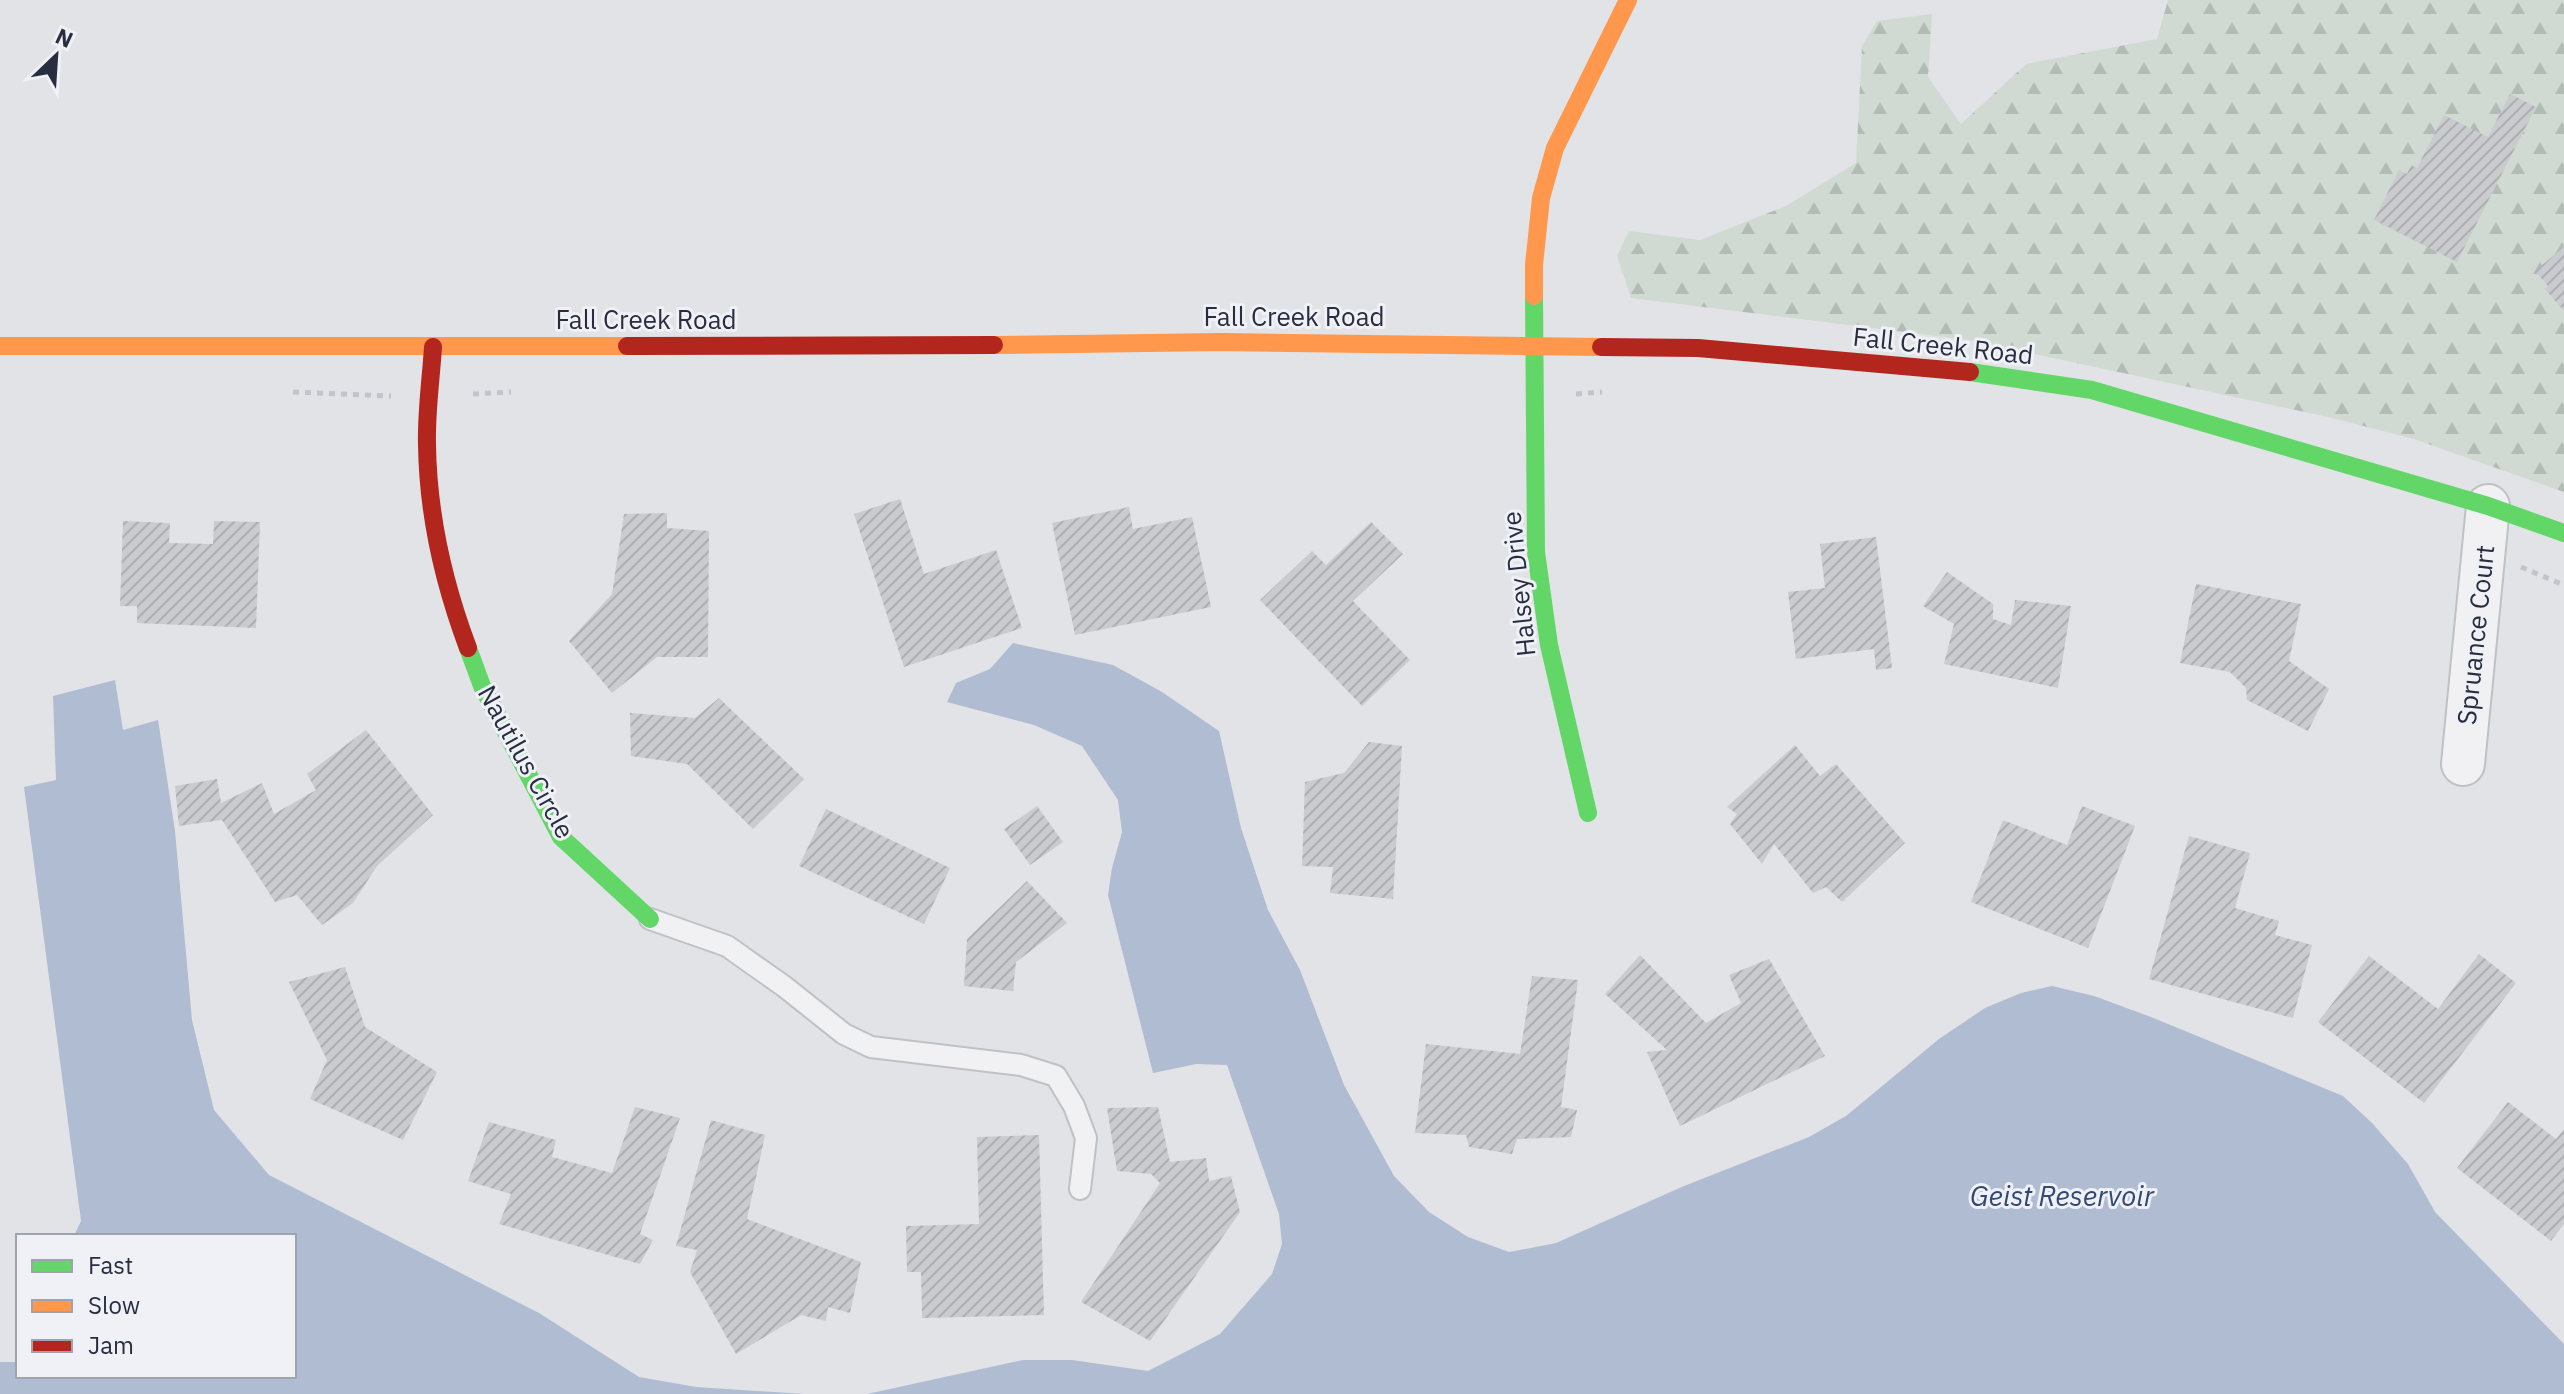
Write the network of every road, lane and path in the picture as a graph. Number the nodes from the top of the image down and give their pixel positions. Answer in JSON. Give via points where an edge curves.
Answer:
{"nodes":[{"id":1,"x":1628,"y":0,"type":"edge"},
{"id":2,"x":0,"y":346,"type":"edge"},
{"id":3,"x":1534,"y":346,"type":"junction"},
{"id":4,"x":433,"y":347,"type":"junction"},
{"id":5,"x":1617,"y":390,"type":"dead end"},
{"id":6,"x":281,"y":391,"type":"dead end"},
{"id":7,"x":516,"y":392,"type":"dead end"},
{"id":8,"x":1535,"y":392,"type":"junction"},
{"id":9,"x":430,"y":396,"type":"junction"},
{"id":10,"x":2488,"y":506,"type":"junction"},
{"id":11,"x":2564,"y":533,"type":"edge"},
{"id":12,"x":2485,"y":548,"type":"junction"},
{"id":13,"x":2564,"y":585,"type":"edge"},
{"id":14,"x":2463,"y":764,"type":"dead end"},
{"id":15,"x":1588,"y":813,"type":"dead end"},
{"id":16,"x":650,"y":919,"type":"joint"},
{"id":17,"x":1080,"y":1189,"type":"dead end"}],
"edges":[{"from":1,"to":3,"type":"main road","name":"Halsey Drive","via":[[1555,148],[1541,198]]},
{"from":2,"to":4,"type":"main road","name":"Fall Creek Road"},
{"from":3,"to":4,"type":"main road","name":"Fall Creek Road","via":[[1222,342]]},
{"from":3,"to":8,"type":"main road","name":"Halsey Drive"},
{"from":3,"to":10,"type":"main road","name":"Fall Creek Road","via":[[1698,348],[1994,374],[2092,390]]},
{"from":4,"to":9,"type":"main road","name":"Nautilus Circle"},
{"from":5,"to":8,"type":"path"},
{"from":6,"to":9,"type":"path"},
{"from":7,"to":9,"type":"path"},
{"from":8,"to":15,"type":"main road","name":"Halsey Drive","via":[[1541,596]]},
{"from":9,"to":16,"type":"main road","name":"Nautilus Circle","via":[[431,507],[460,627],[482,686],[561,837]]},
{"from":10,"to":11,"type":"main road","name":"Fall Creek Road"},
{"from":10,"to":12,"type":"street","name":"Spruance Court"},
{"from":12,"to":13,"type":"path"},
{"from":12,"to":14,"type":"street","name":"Spruance Court"},
{"from":16,"to":17,"type":"lane","name":"Nautilus Circle","via":[[727,946],[844,1034],[871,1047],[1021,1065],[1056,1076],[1086,1138]]}]}
